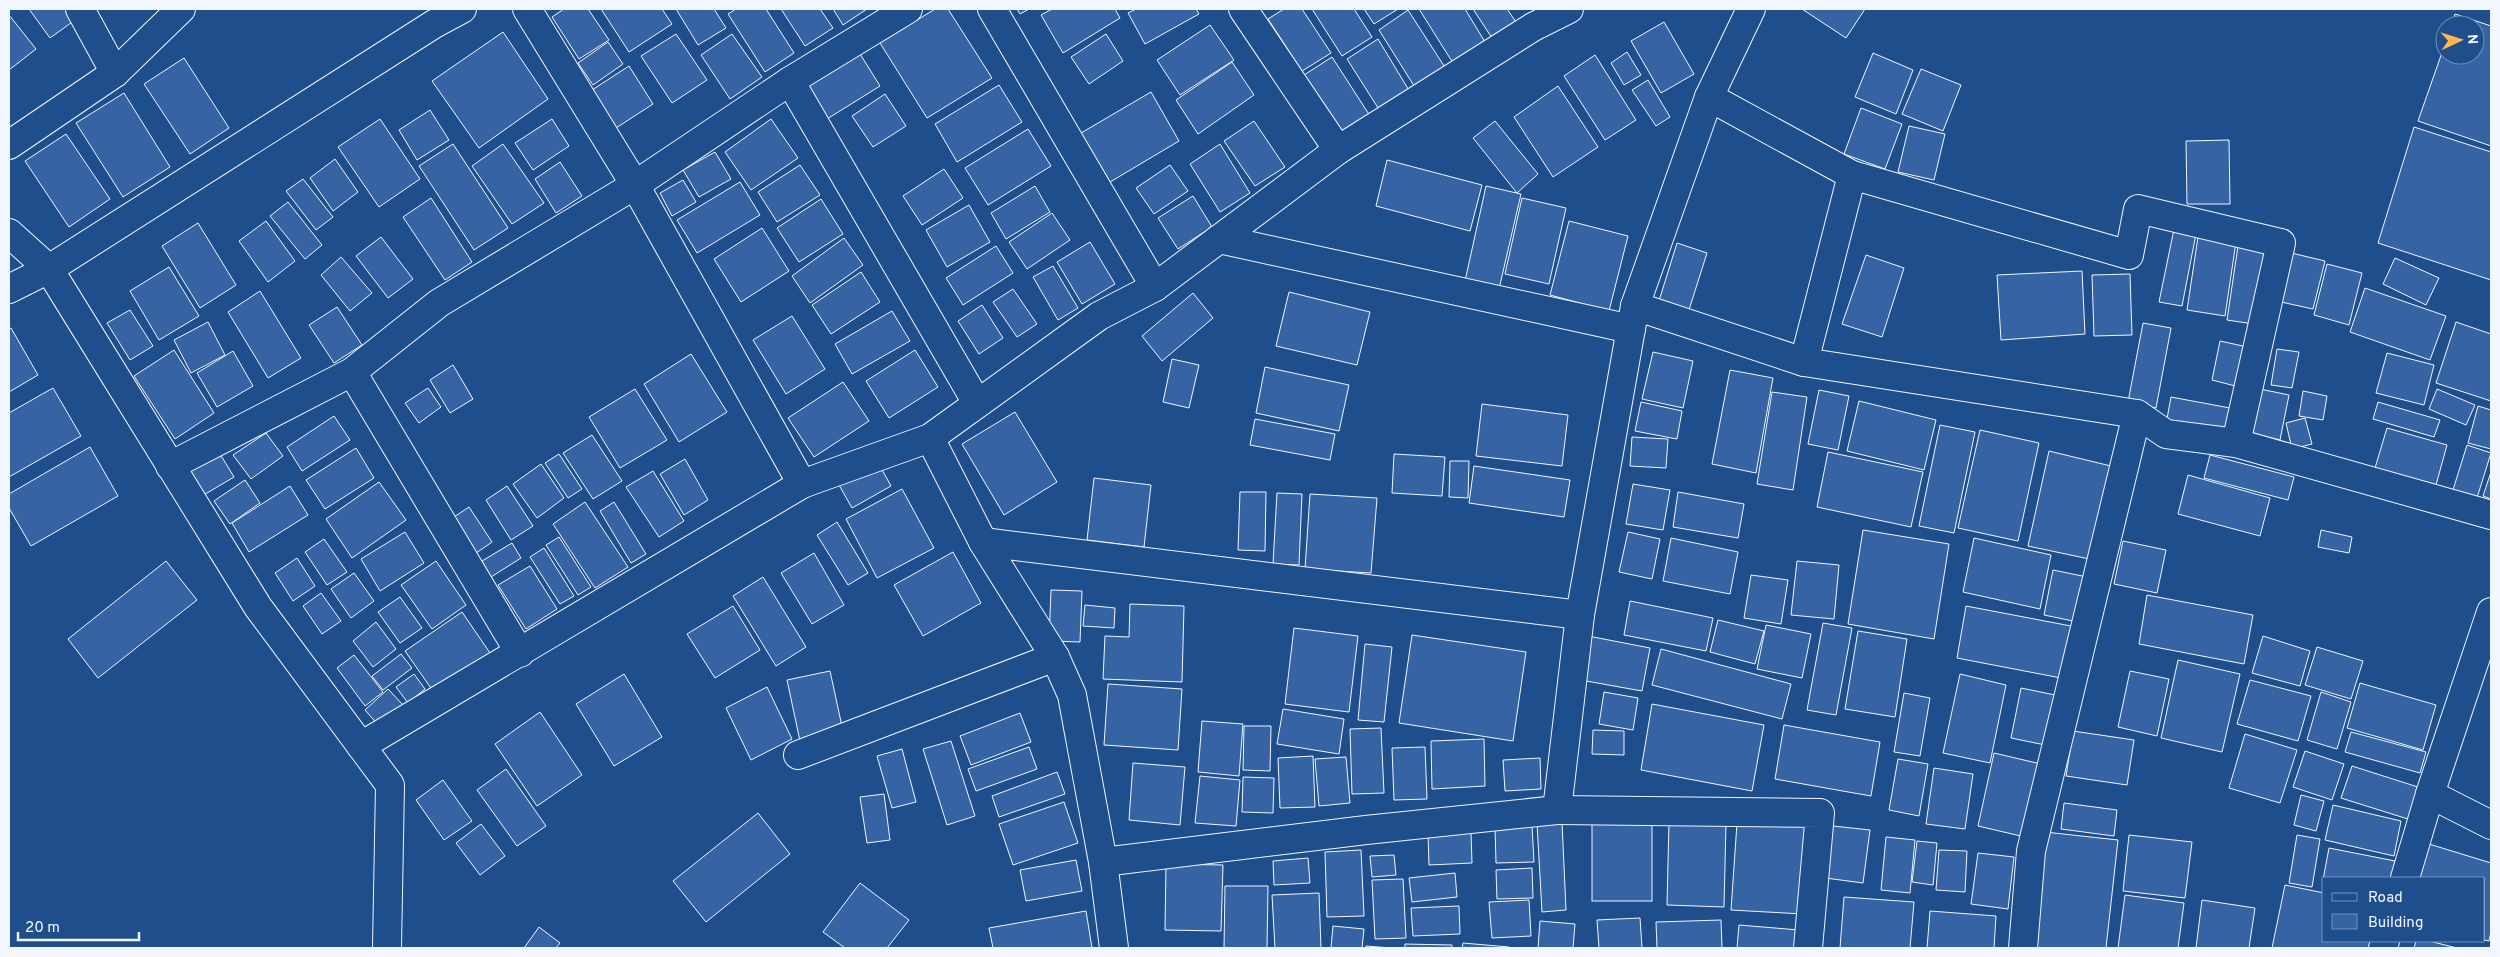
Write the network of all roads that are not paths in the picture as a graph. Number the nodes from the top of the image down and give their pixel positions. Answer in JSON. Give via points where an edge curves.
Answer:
{"nodes":[{"id":1,"x":80,"y":9,"type":"edge"},
{"id":2,"x":181,"y":9,"type":"edge"},
{"id":3,"x":462,"y":9,"type":"edge"},
{"id":4,"x":527,"y":9,"type":"edge"},
{"id":5,"x":908,"y":9,"type":"edge"},
{"id":6,"x":992,"y":9,"type":"edge"},
{"id":7,"x":1243,"y":9,"type":"edge"},
{"id":8,"x":1569,"y":9,"type":"edge"},
{"id":9,"x":1751,"y":9,"type":"edge"},
{"id":10,"x":115,"y":73,"type":"junction"},
{"id":11,"x":790,"y":81,"type":"junction"},
{"id":12,"x":1709,"y":97,"type":"junction"},
{"id":13,"x":9,"y":145,"type":"edge"},
{"id":14,"x":1338,"y":150,"type":"junction"},
{"id":15,"x":1852,"y":175,"type":"junction"},
{"id":16,"x":635,"y":185,"type":"junction"},
{"id":17,"x":9,"y":233,"type":"edge"},
{"id":18,"x":1219,"y":239,"type":"junction"},
{"id":19,"x":49,"y":269,"type":"junction"},
{"id":20,"x":1155,"y":287,"type":"junction"},
{"id":21,"x":9,"y":290,"type":"edge"},
{"id":22,"x":1633,"y":318,"type":"junction"},
{"id":23,"x":1804,"y":362,"type":"junction"},
{"id":24,"x":352,"y":372,"type":"junction"},
{"id":25,"x":977,"y":403,"type":"junction"},
{"id":26,"x":2137,"y":414,"type":"junction"},
{"id":27,"x":930,"y":438,"type":"junction"},
{"id":28,"x":2236,"y":443,"type":"junction"},
{"id":29,"x":170,"y":466,"type":"junction"},
{"id":30,"x":802,"y":484,"type":"junction"},
{"id":31,"x":2491,"y":515,"type":"edge"},
{"id":32,"x":983,"y":542,"type":"junction"},
{"id":33,"x":2491,"y":612,"type":"edge"},
{"id":34,"x":1580,"y":615,"type":"junction"},
{"id":35,"x":520,"y":653,"type":"junction"},
{"id":36,"x":1055,"y":657,"type":"junction"},
{"id":37,"x":361,"y":746,"type":"junction"},
{"id":38,"x":798,"y":755,"type":"dead end"},
{"id":39,"x":2430,"y":794,"type":"junction"},
{"id":40,"x":1557,"y":810,"type":"junction"},
{"id":41,"x":2491,"y":825,"type":"edge"},
{"id":42,"x":1102,"y":862,"type":"junction"},
{"id":43,"x":2405,"y":877,"type":"edge"},
{"id":44,"x":387,"y":948,"type":"edge"},
{"id":45,"x":1114,"y":948,"type":"edge"},
{"id":46,"x":1808,"y":948,"type":"edge"},
{"id":47,"x":2023,"y":948,"type":"edge"}],
"edges":[{"from":1,"to":10,"type":"street"},
{"from":2,"to":10,"type":"street"},
{"from":3,"to":19,"type":"street"},
{"from":4,"to":16,"type":"street"},
{"from":5,"to":11,"type":"street"},
{"from":6,"to":20,"type":"street"},
{"from":7,"to":14,"type":"street"},
{"from":8,"to":14,"type":"street","via":[[1533,27]]},
{"from":9,"to":12,"type":"street"},
{"from":10,"to":13,"type":"street"},
{"from":11,"to":16,"type":"street"},
{"from":11,"to":25,"type":"street"},
{"from":12,"to":15,"type":"street"},
{"from":12,"to":22,"type":"street"},
{"from":14,"to":18,"type":"street"},
{"from":15,"to":23,"type":"street"},
{"from":15,"to":28,"type":"street","via":[[2129,255],[2138,209],[2281,242]]},
{"from":16,"to":24,"type":"street","via":[[439,304]]},
{"from":16,"to":30,"type":"street"},
{"from":17,"to":19,"type":"street"},
{"from":18,"to":20,"type":"street"},
{"from":18,"to":22,"type":"street"},
{"from":19,"to":21,"type":"street"},
{"from":19,"to":29,"type":"street"},
{"from":20,"to":25,"type":"street","via":[[1099,316]]},
{"from":22,"to":23,"type":"street"},
{"from":22,"to":34,"type":"street"},
{"from":23,"to":26,"type":"street"},
{"from":24,"to":29,"type":"street"},
{"from":24,"to":35,"type":"street"},
{"from":25,"to":27,"type":"street"},
{"from":26,"to":28,"type":"street","via":[[2166,434]]},
{"from":26,"to":47,"type":"street","via":[[2031,851]]},
{"from":27,"to":30,"type":"street"},
{"from":27,"to":32,"type":"street"},
{"from":28,"to":31,"type":"street"},
{"from":29,"to":37,"type":"street","via":[[258,607]]},
{"from":30,"to":35,"type":"street"},
{"from":32,"to":34,"type":"street"},
{"from":32,"to":36,"type":"street"},
{"from":33,"to":39,"type":"street"},
{"from":34,"to":40,"type":"street"},
{"from":35,"to":37,"type":"street"},
{"from":36,"to":38,"type":"street"},
{"from":36,"to":42,"type":"street","via":[[1072,695]]},
{"from":37,"to":44,"type":"street","via":[[390,785]]},
{"from":39,"to":41,"type":"street"},
{"from":39,"to":43,"type":"street"},
{"from":40,"to":42,"type":"street"},
{"from":40,"to":46,"type":"street","via":[[1820,813]]},
{"from":42,"to":45,"type":"street"}]}
